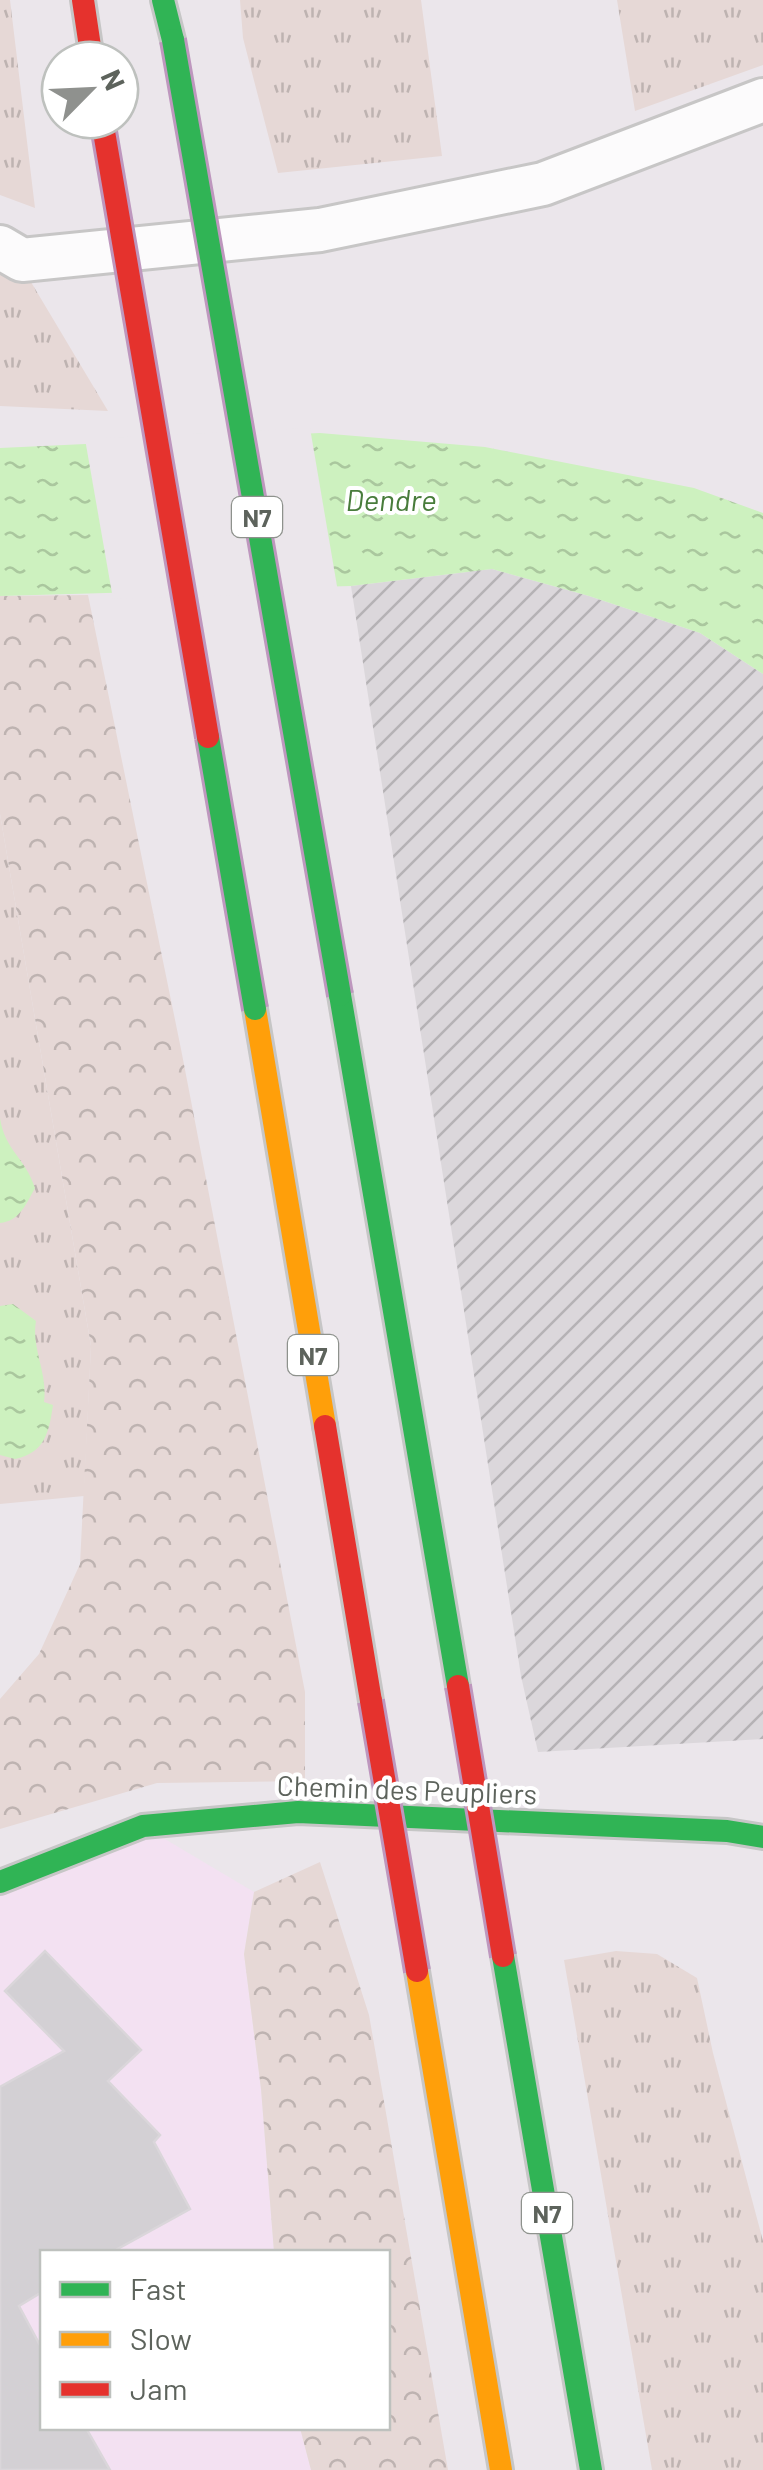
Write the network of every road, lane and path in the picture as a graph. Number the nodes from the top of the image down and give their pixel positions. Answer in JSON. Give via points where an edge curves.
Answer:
{"nodes":[{"id":1,"x":83,"y":0,"type":"edge"},
{"id":2,"x":162,"y":0,"type":"edge"},
{"id":3,"x":183,"y":0,"type":"edge"},
{"id":4,"x":88,"y":40,"type":"edge"},
{"id":5,"x":174,"y":40,"type":"junction"},
{"id":6,"x":763,"y":100,"type":"edge"},
{"id":7,"x":105,"y":140,"type":"edge"},
{"id":8,"x":7,"y":256,"type":"edge"},
{"id":9,"x":763,"y":1838,"type":"edge"},
{"id":10,"x":0,"y":1882,"type":"edge"},
{"id":11,"x":501,"y":2470,"type":"edge"},
{"id":12,"x":591,"y":2470,"type":"edge"}],
"edges":[{"from":1,"to":4,"type":"main road"},
{"from":2,"to":5,"type":"main road","number":"N7"},
{"from":3,"to":5,"type":"main road"},
{"from":5,"to":12,"type":"main road","number":"N7","bridge":true},
{"from":6,"to":8,"type":"street","via":[[524,188],[320,230]]},
{"from":7,"to":11,"type":"main road","number":"N7","bridge":true},
{"from":9,"to":10,"type":"main road","name":"Chemin des Peupliers","via":[[728,1831],[298,1812],[143,1826]]}]}
